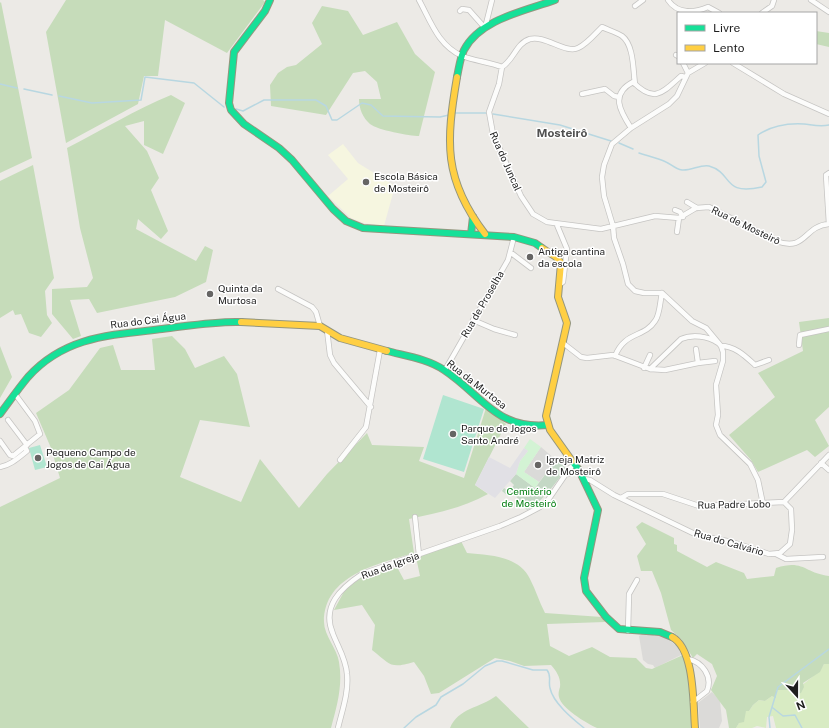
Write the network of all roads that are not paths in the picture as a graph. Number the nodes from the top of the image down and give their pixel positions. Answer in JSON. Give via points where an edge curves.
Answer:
{"nodes":[{"id":1,"x":270,"y":0,"type":"edge"},
{"id":2,"x":419,"y":0,"type":"edge"},
{"id":3,"x":492,"y":0,"type":"edge"},
{"id":4,"x":555,"y":0,"type":"edge"},
{"id":5,"x":643,"y":0,"type":"edge"},
{"id":6,"x":668,"y":0,"type":"edge"},
{"id":7,"x":774,"y":0,"type":"edge"},
{"id":8,"x":811,"y":0,"type":"edge"},
{"id":9,"x":635,"y":6,"type":"dead end"},
{"id":10,"x":460,"y":11,"type":"dead end"},
{"id":11,"x":697,"y":12,"type":"edge"},
{"id":12,"x":697,"y":12,"type":"edge"},
{"id":13,"x":717,"y":12,"type":"edge"},
{"id":14,"x":763,"y":12,"type":"edge"},
{"id":15,"x":829,"y":12,"type":"edge"},
{"id":16,"x":485,"y":28,"type":"junction"},
{"id":17,"x":462,"y":55,"type":"junction"},
{"id":18,"x":683,"y":64,"type":"edge"},
{"id":19,"x":703,"y":64,"type":"edge"},
{"id":20,"x":735,"y":64,"type":"edge"},
{"id":21,"x":502,"y":67,"type":"junction"},
{"id":22,"x":686,"y":75,"type":"junction"},
{"id":23,"x":635,"y":84,"type":"junction"},
{"id":24,"x":582,"y":94,"type":"dead end"},
{"id":25,"x":619,"y":97,"type":"junction"},
{"id":26,"x":829,"y":114,"type":"edge"},
{"id":27,"x":631,"y":128,"type":"junction"},
{"id":28,"x":827,"y":174,"type":"edge"},
{"id":29,"x":687,"y":202,"type":"dead end"},
{"id":30,"x":697,"y":208,"type":"junction"},
{"id":31,"x":675,"y":210,"type":"dead end"},
{"id":32,"x":473,"y":218,"type":"junction"},
{"id":33,"x":681,"y":218,"type":"junction"},
{"id":34,"x":557,"y":225,"type":"junction"},
{"id":35,"x":828,"y":225,"type":"edge"},
{"id":36,"x":612,"y":226,"type":"junction"},
{"id":37,"x":677,"y":232,"type":"dead end"},
{"id":38,"x":471,"y":234,"type":"junction"},
{"id":39,"x":485,"y":234,"type":"junction"},
{"id":40,"x":514,"y":237,"type":"junction"},
{"id":41,"x":510,"y":252,"type":"junction"},
{"id":42,"x":531,"y":268,"type":"dead end"},
{"id":43,"x":559,"y":283,"type":"junction"},
{"id":44,"x":278,"y":289,"type":"dead end"},
{"id":45,"x":662,"y":293,"type":"junction"},
{"id":46,"x":473,"y":320,"type":"junction"},
{"id":47,"x":320,"y":326,"type":"junction"},
{"id":48,"x":829,"y":329,"type":"edge"},
{"id":49,"x":327,"y":330,"type":"junction"},
{"id":50,"x":515,"y":335,"type":"dead end"},
{"id":51,"x":563,"y":343,"type":"junction"},
{"id":52,"x":799,"y":345,"type":"dead end"},
{"id":53,"x":721,"y":346,"type":"junction"},
{"id":54,"x":696,"y":349,"type":"dead end"},
{"id":55,"x":380,"y":350,"type":"junction"},
{"id":56,"x":650,"y":355,"type":"dead end"},
{"id":57,"x":615,"y":356,"type":"junction"},
{"id":58,"x":769,"y":360,"type":"dead end"},
{"id":59,"x":715,"y":361,"type":"dead end"},
{"id":60,"x":698,"y":363,"type":"junction"},
{"id":61,"x":644,"y":368,"type":"junction"},
{"id":62,"x":650,"y":368,"type":"junction"},
{"id":63,"x":445,"y":370,"type":"junction"},
{"id":64,"x":15,"y":394,"type":"junction"},
{"id":65,"x":371,"y":406,"type":"junction"},
{"id":66,"x":0,"y":414,"type":"edge"},
{"id":67,"x":8,"y":420,"type":"dead end"},
{"id":68,"x":548,"y":425,"type":"junction"},
{"id":69,"x":0,"y":441,"type":"edge"},
{"id":70,"x":26,"y":446,"type":"junction"},
{"id":71,"x":829,"y":455,"type":"edge"},
{"id":72,"x":340,"y":460,"type":"dead end"},
{"id":73,"x":820,"y":463,"type":"junction"},
{"id":74,"x":575,"y":464,"type":"junction"},
{"id":75,"x":0,"y":467,"type":"edge"},
{"id":76,"x":579,"y":470,"type":"junction"},
{"id":77,"x":829,"y":470,"type":"edge"},
{"id":78,"x":565,"y":475,"type":"junction"},
{"id":79,"x":584,"y":479,"type":"junction"},
{"id":80,"x":621,"y":498,"type":"junction"},
{"id":81,"x":784,"y":502,"type":"junction"},
{"id":82,"x":764,"y":504,"type":"junction"},
{"id":83,"x":415,"y":517,"type":"dead end"},
{"id":84,"x":774,"y":554,"type":"junction"},
{"id":85,"x":419,"y":555,"type":"junction"},
{"id":86,"x":823,"y":557,"type":"dead end"},
{"id":87,"x":637,"y":580,"type":"dead end"},
{"id":88,"x":628,"y":630,"type":"junction"},
{"id":89,"x":688,"y":659,"type":"junction"},
{"id":90,"x":693,"y":702,"type":"junction"},
{"id":91,"x":338,"y":728,"type":"edge"},
{"id":92,"x":695,"y":728,"type":"edge"}],
"edges":[{"from":1,"to":38,"type":"main road","via":[[232,58],[228,103],[232,114],[286,154],[346,222],[363,228]]},
{"from":2,"to":17,"type":"street","via":[[438,37]]},
{"from":3,"to":16,"type":"street"},
{"from":4,"to":16,"type":"main road"},
{"from":5,"to":9,"type":"street"},
{"from":6,"to":12,"type":"street","via":[[672,7]]},
{"from":7,"to":14,"type":"street","via":[[772,6]]},
{"from":8,"to":15,"type":"street"},
{"from":10,"to":16,"type":"street","via":[[469,10]]},
{"from":11,"to":13,"type":"street","via":[[708,7]]},
{"from":16,"to":17,"type":"main road","via":[[470,42]]},
{"from":17,"to":21,"type":"street"},
{"from":17,"to":32,"type":"main road","via":[[451,129],[450,160]]},
{"from":18,"to":22,"type":"street"},
{"from":19,"to":22,"type":"street"},
{"from":20,"to":26,"type":"street","via":[[784,94]]},
{"from":21,"to":23,"type":"street","via":[[508,64],[522,42],[529,39],[537,38],[572,49],[578,48],[602,27],[626,40],[630,48]]},
{"from":21,"to":34,"type":"street","name":"Rua do Juncal","via":[[490,112],[493,134],[521,196],[533,214]]},
{"from":22,"to":23,"type":"street","via":[[661,94],[648,93]]},
{"from":22,"to":27,"type":"street","via":[[677,96],[669,104]]},
{"from":23,"to":25,"type":"street","via":[[629,84]]},
{"from":24,"to":25,"type":"street","via":[[605,89]]},
{"from":25,"to":27,"type":"street","via":[[621,110]]},
{"from":27,"to":36,"type":"street","via":[[612,144],[604,165],[604,196]]},
{"from":28,"to":35,"type":"street"},
{"from":29,"to":30,"type":"street"},
{"from":30,"to":33,"type":"street","name":"Rua de Mosteirô"},
{"from":30,"to":35,"type":"street","name":"Rua de Mosteirô","via":[[709,207],[718,210],[776,242],[787,245],[796,244],[814,229]]},
{"from":31,"to":33,"type":"street","via":[[680,212]]},
{"from":32,"to":38,"type":"main road"},
{"from":32,"to":39,"type":"main road"},
{"from":33,"to":36,"type":"street","via":[[655,216]]},
{"from":33,"to":37,"type":"street"},
{"from":34,"to":36,"type":"street","name":"Rua do Juncal","via":[[601,229]]},
{"from":34,"to":43,"type":"street","via":[[567,249],[564,282]]},
{"from":36,"to":45,"type":"street","via":[[628,284],[635,291]]},
{"from":38,"to":39,"type":"main road"},
{"from":39,"to":40,"type":"main road"},
{"from":40,"to":41,"type":"street","name":"Rua de Proselha"},
{"from":40,"to":43,"type":"main road","via":[[535,243],[556,257],[561,263]]},
{"from":41,"to":42,"type":"street"},
{"from":41,"to":46,"type":"street","name":"Rua de Proselha","via":[[508,260]]},
{"from":43,"to":51,"type":"main road","via":[[559,301],[567,323]]},
{"from":44,"to":47,"type":"street","via":[[312,307]]},
{"from":45,"to":53,"type":"street","via":[[692,321],[706,328]]},
{"from":45,"to":57,"type":"street","via":[[656,320],[650,327],[625,340]]},
{"from":46,"to":50,"type":"street"},
{"from":46,"to":63,"type":"street","name":"Rua de Proselha"},
{"from":47,"to":49,"type":"main road","name":"Rua do Cai Água"},
{"from":47,"to":64,"type":"main road","name":"Rua do Cai Água","via":[[231,322],[100,336],[70,346],[47,361],[28,377]]},
{"from":48,"to":52,"type":"street","via":[[800,335]]},
{"from":49,"to":55,"type":"main road","name":"Rua da Murtosa","via":[[340,338]]},
{"from":49,"to":65,"type":"street","via":[[330,355],[334,363]]},
{"from":51,"to":57,"type":"street","via":[[581,357]]},
{"from":51,"to":68,"type":"main road","via":[[546,413]]},
{"from":53,"to":58,"type":"street","via":[[728,346],[741,353],[755,365]]},
{"from":53,"to":62,"type":"street","via":[[707,338],[687,336]]},
{"from":53,"to":82,"type":"street","via":[[723,361],[716,385],[716,425],[720,434],[750,464],[758,480]]},
{"from":54,"to":60,"type":"street"},
{"from":55,"to":63,"type":"main road","name":"Rua da Murtosa","via":[[434,364]]},
{"from":55,"to":65,"type":"street"},
{"from":56,"to":61,"type":"street"},
{"from":57,"to":61,"type":"street"},
{"from":59,"to":60,"type":"street"},
{"from":60,"to":62,"type":"street","via":[[665,370]]},
{"from":61,"to":62,"type":"street"},
{"from":63,"to":68,"type":"main road","name":"Rua da Murtosa","via":[[508,420],[522,426]]},
{"from":64,"to":66,"type":"main road","name":"Rua do Cai Água"},
{"from":64,"to":70,"type":"street","via":[[35,421],[40,434]]},
{"from":65,"to":72,"type":"street","via":[[366,427]]},
{"from":67,"to":70,"type":"street"},
{"from":68,"to":74,"type":"main road"},
{"from":69,"to":70,"type":"street","via":[[13,456]]},
{"from":70,"to":75,"type":"street","via":[[27,451],[16,460]]},
{"from":71,"to":73,"type":"street","name":"Rua Padre Lobo"},
{"from":73,"to":77,"type":"street"},
{"from":73,"to":81,"type":"street","name":"Rua Padre Lobo"},
{"from":74,"to":76,"type":"main road"},
{"from":74,"to":78,"type":"street","name":"Rua da Igreja"},
{"from":76,"to":78,"type":"street"},
{"from":76,"to":79,"type":"main road"},
{"from":78,"to":85,"type":"street","name":"Rua da Igreja","via":[[552,495],[540,507],[500,526]]},
{"from":79,"to":80,"type":"street","name":"Rua do Calvário"},
{"from":79,"to":88,"type":"main road","via":[[598,514],[584,578],[585,588],[613,625]]},
{"from":80,"to":82,"type":"street","name":"Rua Padre Lobo","via":[[628,494],[663,494],[699,506]]},
{"from":80,"to":84,"type":"street","name":"Rua do Calvário","via":[[697,535]]},
{"from":81,"to":82,"type":"street","name":"Rua Padre Lobo"},
{"from":81,"to":84,"type":"street","name":"Rua do Calvário","via":[[791,509],[790,544],[780,553]]},
{"from":83,"to":85,"type":"street"},
{"from":84,"to":86,"type":"street","via":[[786,559]]},
{"from":85,"to":91,"type":"street","name":"Rua da Igreja","via":[[362,574],[346,584],[334,598],[329,616],[332,632],[343,654],[347,674],[347,691]]},
{"from":87,"to":88,"type":"street","via":[[629,594]]},
{"from":88,"to":89,"type":"main road","via":[[666,634],[674,638]]},
{"from":89,"to":90,"type":"main road"},
{"from":89,"to":90,"type":"street","via":[[702,667],[709,680],[707,691]]},
{"from":90,"to":92,"type":"main road"}]}
